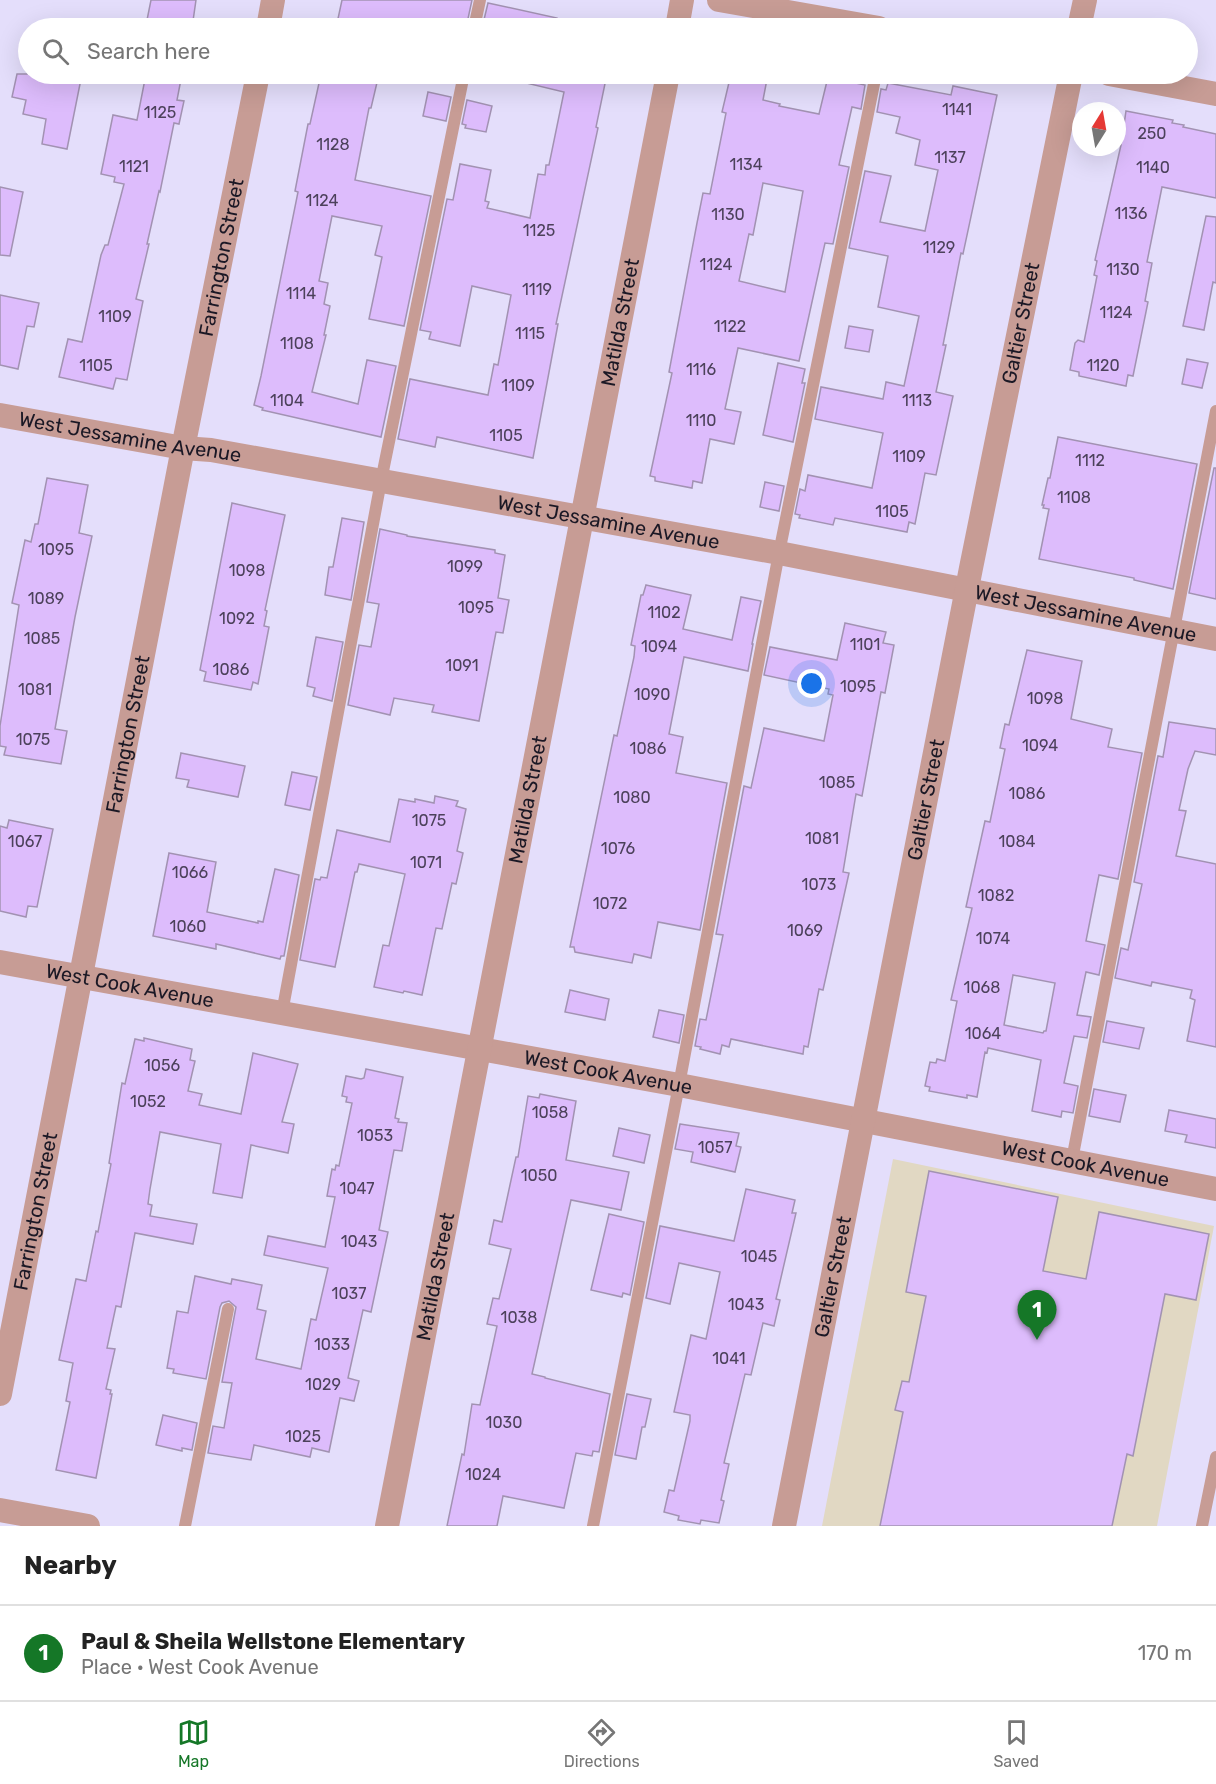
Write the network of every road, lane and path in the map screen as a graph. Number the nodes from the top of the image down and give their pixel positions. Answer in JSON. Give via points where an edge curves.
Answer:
{"nodes":[{"id":1,"x":273,"y":0,"type":"edge"},
{"id":2,"x":480,"y":0,"type":"edge"},
{"id":3,"x":682,"y":0,"type":"edge"},
{"id":4,"x":720,"y":0,"type":"edge"},
{"id":5,"x":1085,"y":0,"type":"edge"},
{"id":6,"x":270,"y":18,"type":"edge"},
{"id":7,"x":476,"y":18,"type":"edge"},
{"id":8,"x":679,"y":18,"type":"edge"},
{"id":9,"x":822,"y":18,"type":"edge"},
{"id":10,"x":1082,"y":18,"type":"edge"},
{"id":11,"x":256,"y":84,"type":"edge"},
{"id":12,"x":462,"y":84,"type":"edge"},
{"id":13,"x":666,"y":84,"type":"edge"},
{"id":14,"x":874,"y":84,"type":"edge"},
{"id":15,"x":1069,"y":84,"type":"edge"},
{"id":16,"x":1162,"y":84,"type":"edge"},
{"id":17,"x":1216,"y":94,"type":"edge"},
{"id":18,"x":1216,"y":411,"type":"edge"},
{"id":19,"x":0,"y":415,"type":"edge"},
{"id":20,"x":183,"y":448,"type":"junction"},
{"id":21,"x":381,"y":481,"type":"junction"},
{"id":22,"x":582,"y":518,"type":"junction"},
{"id":23,"x":779,"y":553,"type":"junction"},
{"id":24,"x":967,"y":589,"type":"junction"},
{"id":25,"x":1173,"y":630,"type":"junction"},
{"id":26,"x":1216,"y":639,"type":"edge"},
{"id":27,"x":0,"y":962,"type":"edge"},
{"id":28,"x":81,"y":976,"type":"junction"},
{"id":29,"x":282,"y":1013,"type":"junction"},
{"id":30,"x":479,"y":1049,"type":"junction"},
{"id":31,"x":679,"y":1085,"type":"junction"},
{"id":32,"x":862,"y":1120,"type":"junction"},
{"id":33,"x":1072,"y":1160,"type":"junction"},
{"id":34,"x":1216,"y":1189,"type":"edge"},
{"id":35,"x":228,"y":1309,"type":"dead end"},
{"id":36,"x":0,"y":1394,"type":"edge"},
{"id":37,"x":1216,"y":1456,"type":"edge"},
{"id":38,"x":0,"y":1510,"type":"edge"},
{"id":39,"x":88,"y":1526,"type":"edge"},
{"id":40,"x":184,"y":1526,"type":"edge"},
{"id":41,"x":387,"y":1526,"type":"edge"},
{"id":42,"x":593,"y":1526,"type":"edge"},
{"id":43,"x":783,"y":1526,"type":"edge"},
{"id":44,"x":1202,"y":1526,"type":"edge"}],
"edges":[{"from":1,"to":6,"type":"street"},
{"from":2,"to":7,"type":"lane"},
{"from":3,"to":8,"type":"street"},
{"from":4,"to":9,"type":"street"},
{"from":5,"to":10,"type":"street"},
{"from":11,"to":20,"type":"street","name":"Farrington Street"},
{"from":12,"to":21,"type":"lane"},
{"from":13,"to":22,"type":"street","name":"Matilda Street"},
{"from":14,"to":23,"type":"lane"},
{"from":15,"to":24,"type":"street","name":"Galtier Street"},
{"from":16,"to":17,"type":"street"},
{"from":18,"to":25,"type":"lane"},
{"from":19,"to":20,"type":"street","name":"West Jessamine Avenue"},
{"from":20,"to":21,"type":"street","name":"West Jessamine Avenue"},
{"from":20,"to":28,"type":"street","name":"Farrington Street"},
{"from":21,"to":22,"type":"street","name":"West Jessamine Avenue"},
{"from":21,"to":29,"type":"lane"},
{"from":22,"to":23,"type":"street","name":"West Jessamine Avenue"},
{"from":22,"to":30,"type":"street","name":"Matilda Street"},
{"from":23,"to":24,"type":"street","name":"West Jessamine Avenue"},
{"from":23,"to":31,"type":"lane"},
{"from":24,"to":25,"type":"street","name":"West Jessamine Avenue"},
{"from":24,"to":32,"type":"street","name":"Galtier Street"},
{"from":25,"to":26,"type":"street","name":"West Jessamine Avenue"},
{"from":25,"to":33,"type":"lane"},
{"from":27,"to":28,"type":"street","name":"West Cook Avenue"},
{"from":28,"to":29,"type":"street","name":"West Cook Avenue"},
{"from":28,"to":36,"type":"street","name":"Farrington Street"},
{"from":29,"to":30,"type":"street","name":"West Cook Avenue"},
{"from":30,"to":31,"type":"street","name":"West Cook Avenue"},
{"from":30,"to":41,"type":"street","name":"Matilda Street"},
{"from":31,"to":32,"type":"street","name":"West Cook Avenue"},
{"from":31,"to":42,"type":"lane"},
{"from":32,"to":33,"type":"street","name":"West Cook Avenue"},
{"from":32,"to":43,"type":"street","name":"Galtier Street"},
{"from":33,"to":34,"type":"street","name":"West Cook Avenue"},
{"from":35,"to":40,"type":"lane"},
{"from":37,"to":44,"type":"lane"},
{"from":38,"to":39,"type":"street"}]}
